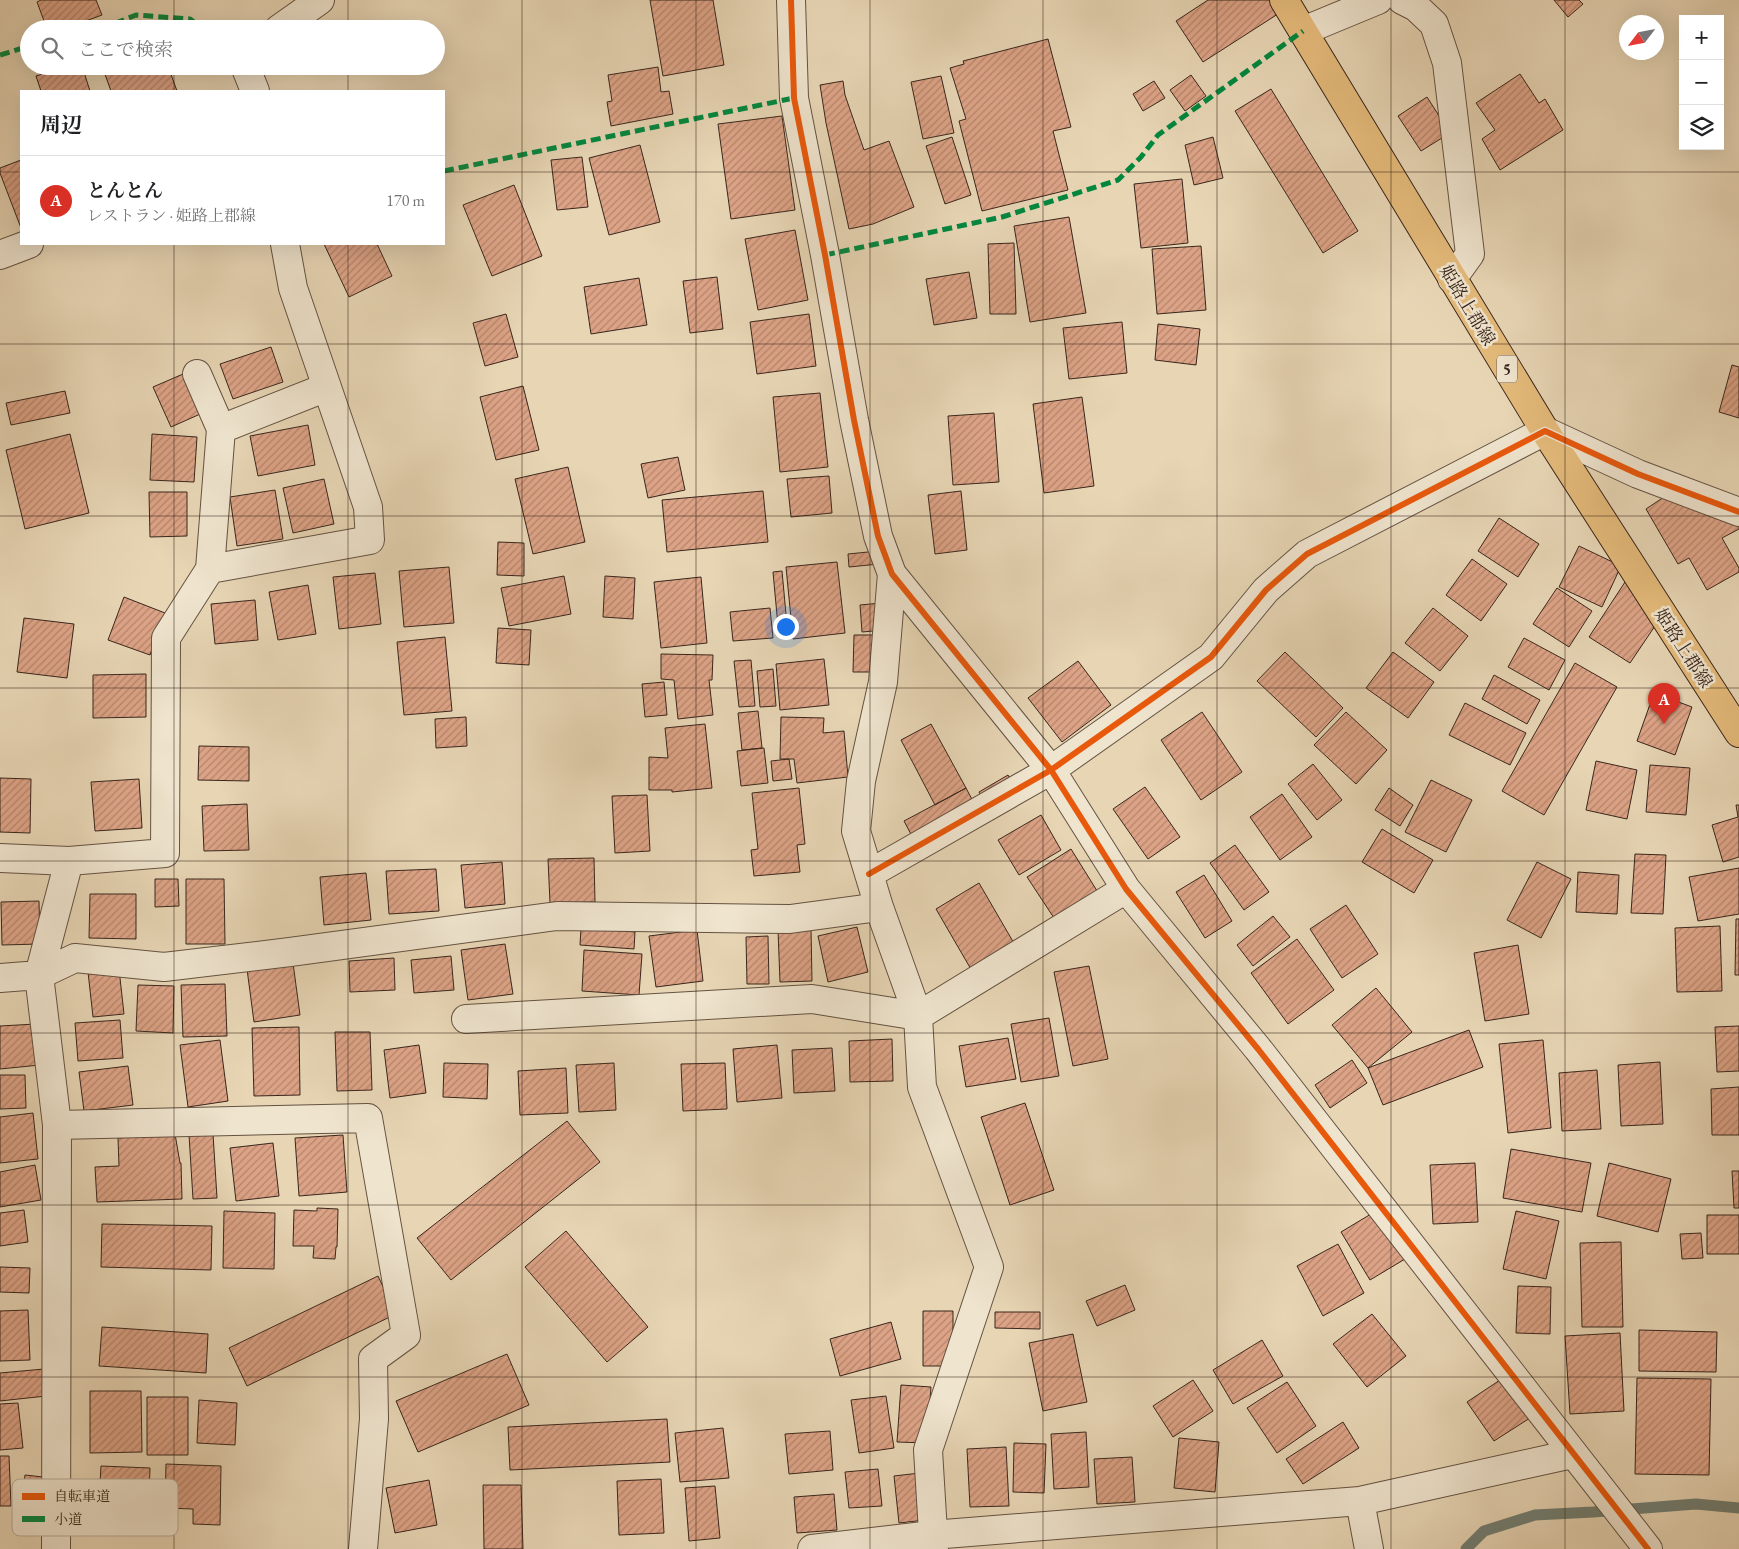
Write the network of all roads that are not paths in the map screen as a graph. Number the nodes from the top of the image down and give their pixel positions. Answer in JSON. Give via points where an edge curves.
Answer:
{"nodes":[{"id":1,"x":320,"y":0,"type":"edge"},
{"id":2,"x":791,"y":0,"type":"edge"},
{"id":3,"x":1284,"y":0,"type":"edge"},
{"id":4,"x":1378,"y":0,"type":"edge"},
{"id":5,"x":1402,"y":0,"type":"edge"},
{"id":6,"x":292,"y":20,"type":"edge"},
{"id":7,"x":1304,"y":31,"type":"junction"},
{"id":8,"x":249,"y":75,"type":"edge"},
{"id":9,"x":255,"y":90,"type":"edge"},
{"id":10,"x":26,"y":245,"type":"edge"},
{"id":11,"x":286,"y":245,"type":"edge"},
{"id":12,"x":0,"y":255,"type":"edge"},
{"id":13,"x":1452,"y":279,"type":"junction"},
{"id":14,"x":197,"y":374,"type":"dead end"},
{"id":15,"x":327,"y":387,"type":"junction"},
{"id":16,"x":221,"y":429,"type":"junction"},
{"id":17,"x":1545,"y":431,"type":"junction"},
{"id":18,"x":1739,"y":512,"type":"edge"},
{"id":19,"x":210,"y":569,"type":"junction"},
{"id":20,"x":892,"y":574,"type":"junction"},
{"id":21,"x":1739,"y":733,"type":"edge"},
{"id":22,"x":1050,"y":770,"type":"junction"},
{"id":23,"x":0,"y":858,"type":"edge"},
{"id":24,"x":69,"y":860,"type":"junction"},
{"id":25,"x":869,"y":874,"type":"junction"},
{"id":26,"x":1126,"y":889,"type":"junction"},
{"id":27,"x":880,"y":907,"type":"junction"},
{"id":28,"x":39,"y":975,"type":"junction"},
{"id":29,"x":0,"y":978,"type":"edge"},
{"id":30,"x":918,"y":1016,"type":"junction"},
{"id":31,"x":466,"y":1019,"type":"dead end"},
{"id":32,"x":57,"y":1125,"type":"junction"},
{"id":33,"x":1572,"y":1454,"type":"junction"},
{"id":34,"x":56,"y":1479,"type":"edge"},
{"id":35,"x":1360,"y":1501,"type":"junction"},
{"id":36,"x":56,"y":1536,"type":"edge"},
{"id":37,"x":933,"y":1542,"type":"edge"},
{"id":38,"x":1643,"y":1543,"type":"edge"},
{"id":39,"x":56,"y":1549,"type":"edge"},
{"id":40,"x":363,"y":1549,"type":"edge"},
{"id":41,"x":812,"y":1549,"type":"edge"},
{"id":42,"x":1369,"y":1549,"type":"edge"}],
"edges":[{"from":1,"to":6,"type":"street"},
{"from":2,"to":20,"type":"street","via":[[794,98],[878,536]]},
{"from":3,"to":7,"type":"main road","name":"姫路上郡線","number":"5"},
{"from":4,"to":7,"type":"street"},
{"from":5,"to":13,"type":"street","via":[[1416,7],[1434,24],[1447,62],[1470,254]]},
{"from":7,"to":13,"type":"main road","name":"姫路上郡線","number":"5"},
{"from":8,"to":9,"type":"street"},
{"from":10,"to":12,"type":"street"},
{"from":11,"to":15,"type":"street","via":[[293,288]]},
{"from":13,"to":17,"type":"main road","name":"姫路上郡線","number":"5"},
{"from":14,"to":16,"type":"street"},
{"from":15,"to":16,"type":"street"},
{"from":15,"to":19,"type":"street","via":[[368,508],[370,540]]},
{"from":16,"to":19,"type":"street"},
{"from":17,"to":18,"type":"street","via":[[1638,474]]},
{"from":17,"to":21,"type":"main road","name":"姫路上郡線","number":"5"},
{"from":17,"to":22,"type":"street","via":[[1307,554],[1266,590],[1211,658]]},
{"from":19,"to":24,"type":"street","via":[[166,638],[165,853]]},
{"from":20,"to":22,"type":"street"},
{"from":20,"to":25,"type":"street","via":[[883,682],[861,781],[856,832]]},
{"from":22,"to":25,"type":"street"},
{"from":22,"to":26,"type":"street"},
{"from":23,"to":24,"type":"street"},
{"from":24,"to":28,"type":"street"},
{"from":25,"to":27,"type":"street"},
{"from":26,"to":30,"type":"street"},
{"from":26,"to":33,"type":"street","via":[[1258,1049]]},
{"from":27,"to":28,"type":"street","via":[[790,919],[556,916],[164,966],[75,958]]},
{"from":27,"to":30,"type":"street"},
{"from":28,"to":29,"type":"street"},
{"from":28,"to":32,"type":"street"},
{"from":30,"to":31,"type":"street","via":[[812,999]]},
{"from":30,"to":37,"type":"street","via":[[922,1087],[989,1267],[928,1450]]},
{"from":32,"to":34,"type":"street"},
{"from":32,"to":40,"type":"street","via":[[368,1118],[406,1335],[373,1359],[374,1419]]},
{"from":33,"to":35,"type":"street"},
{"from":33,"to":38,"type":"street"},
{"from":35,"to":37,"type":"street"},
{"from":35,"to":42,"type":"street"},
{"from":36,"to":39,"type":"street"},
{"from":37,"to":41,"type":"street"}]}
